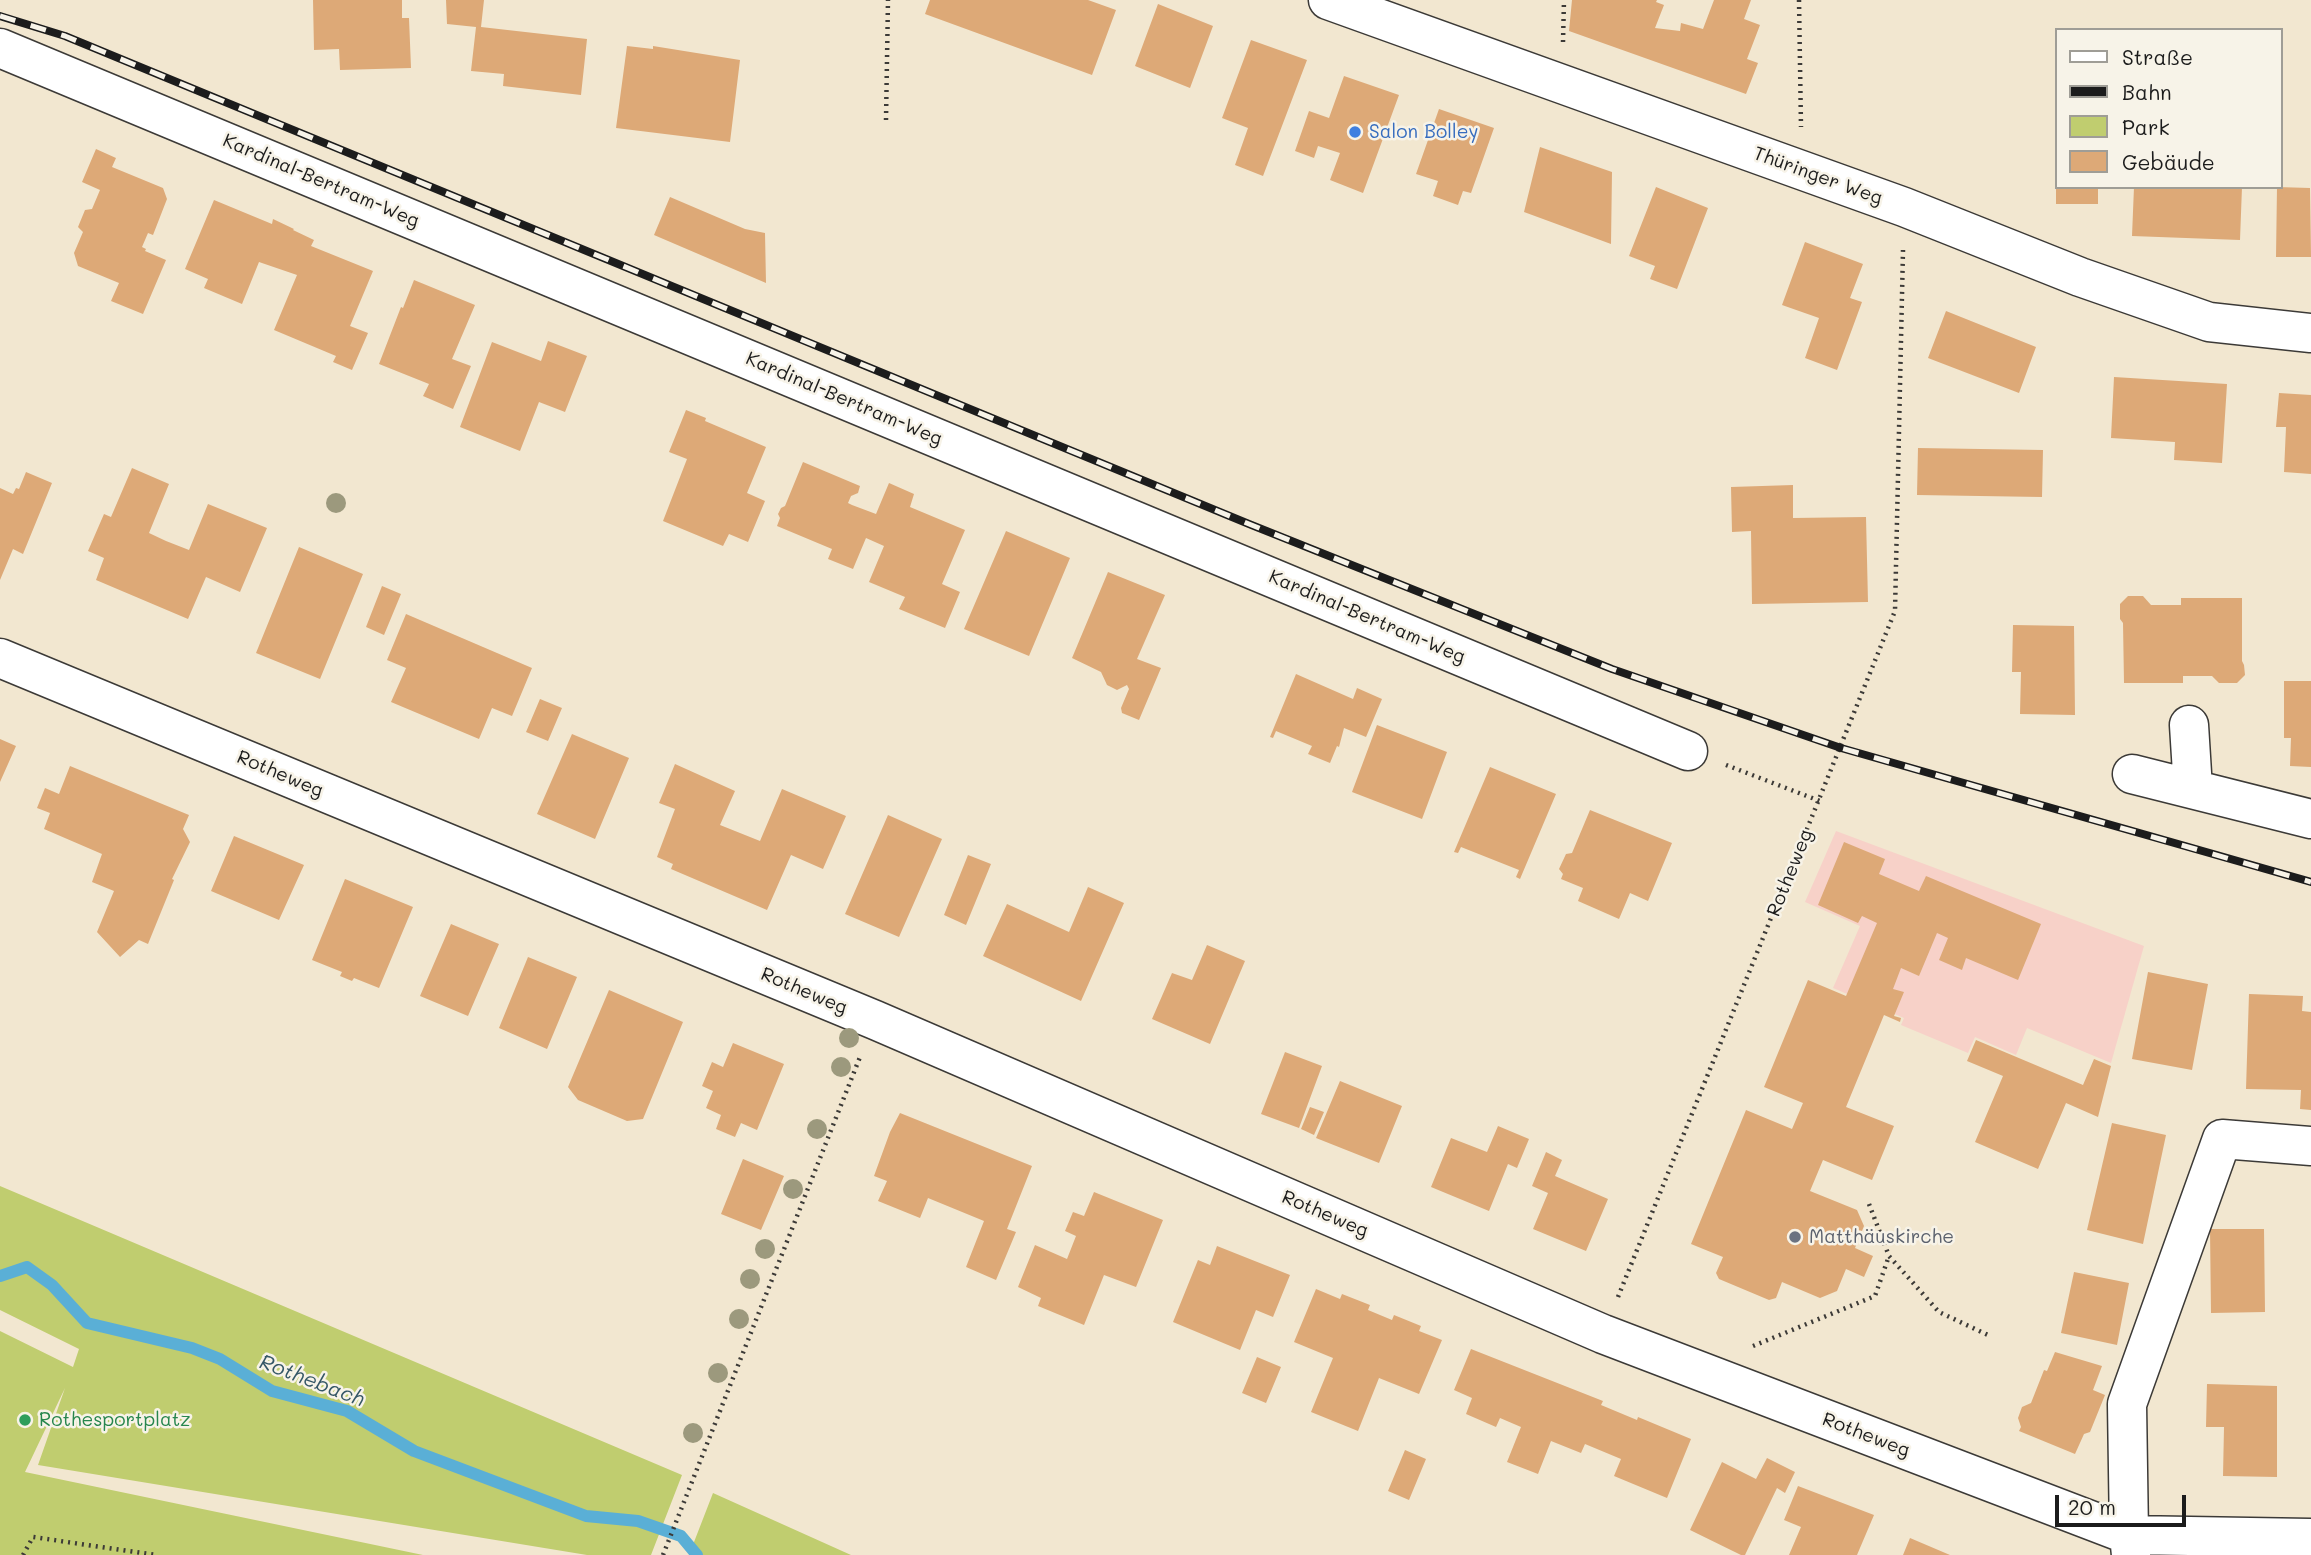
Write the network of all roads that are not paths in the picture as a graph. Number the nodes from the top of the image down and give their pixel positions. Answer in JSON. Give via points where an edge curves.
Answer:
{"nodes":[{"id":1,"x":1328,"y":0,"type":"edge"},
{"id":2,"x":0,"y":48,"type":"edge"},
{"id":3,"x":2311,"y":332,"type":"edge"},
{"id":4,"x":0,"y":658,"type":"edge"},
{"id":5,"x":2189,"y":725,"type":"dead end"},
{"id":6,"x":1688,"y":751,"type":"road end"},
{"id":7,"x":2132,"y":774,"type":"dead end"},
{"id":8,"x":2193,"y":789,"type":"junction"},
{"id":9,"x":2311,"y":819,"type":"edge"},
{"id":10,"x":2311,"y":1146,"type":"edge"},
{"id":11,"x":2311,"y":1538,"type":"edge"},
{"id":12,"x":2130,"y":1545,"type":"edge"}],
"edges":[{"from":1,"to":3,"type":"street","name":"Thüringer Weg","via":[[2209,322]]},
{"from":2,"to":6,"type":"street","name":"Kardinal-Bertram-Weg"},
{"from":4,"to":12,"type":"street","name":"Rotheweg","via":[[875,1020],[1604,1334]]},
{"from":5,"to":8,"type":"street"},
{"from":7,"to":8,"type":"street"},
{"from":8,"to":9,"type":"street"},
{"from":10,"to":12,"type":"street","via":[[2222,1139],[2127,1404]]},
{"from":11,"to":12,"type":"street","name":"Rotheweg"}]}
